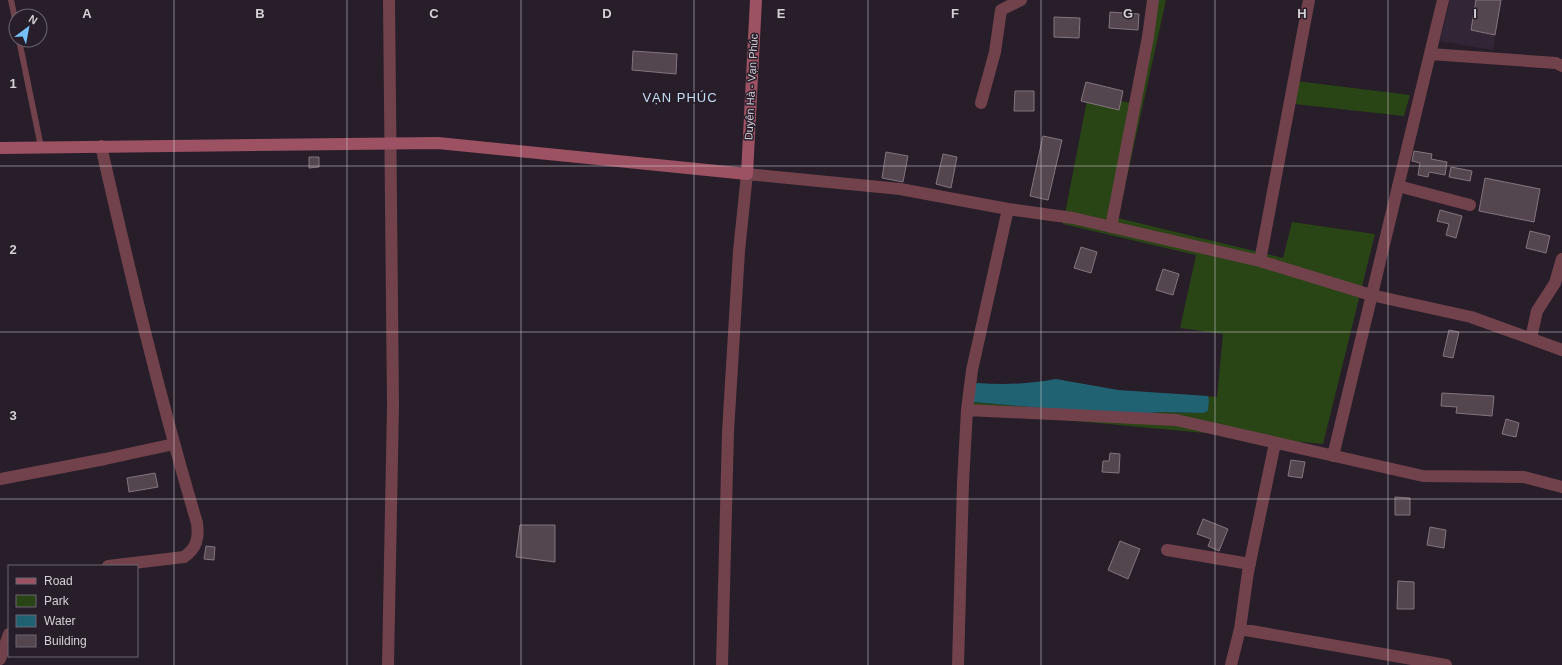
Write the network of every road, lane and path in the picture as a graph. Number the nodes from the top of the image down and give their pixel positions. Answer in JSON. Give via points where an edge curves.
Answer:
{"nodes":[{"id":1,"x":389,"y":0,"type":"edge"},
{"id":2,"x":756,"y":0,"type":"edge"},
{"id":3,"x":1021,"y":0,"type":"edge"},
{"id":4,"x":1153,"y":0,"type":"edge"},
{"id":5,"x":1309,"y":0,"type":"edge"},
{"id":6,"x":1443,"y":0,"type":"edge"},
{"id":7,"x":21,"y":48,"type":"edge"},
{"id":8,"x":1430,"y":54,"type":"junction"},
{"id":9,"x":1562,"y":66,"type":"edge"},
{"id":10,"x":981,"y":103,"type":"dead end"},
{"id":11,"x":389,"y":142,"type":"junction"},
{"id":12,"x":101,"y":146,"type":"junction"},
{"id":13,"x":42,"y":147,"type":"junction"},
{"id":14,"x":0,"y":148,"type":"edge"},
{"id":15,"x":747,"y":174,"type":"junction"},
{"id":16,"x":1398,"y":186,"type":"junction"},
{"id":17,"x":1470,"y":205,"type":"dead end"},
{"id":18,"x":1008,"y":209,"type":"junction"},
{"id":19,"x":1111,"y":227,"type":"junction"},
{"id":20,"x":1562,"y":259,"type":"edge"},
{"id":21,"x":1260,"y":261,"type":"junction"},
{"id":22,"x":1371,"y":296,"type":"junction"},
{"id":23,"x":1531,"y":338,"type":"junction"},
{"id":24,"x":1562,"y":350,"type":"edge"},
{"id":25,"x":967,"y":410,"type":"junction"},
{"id":26,"x":1275,"y":443,"type":"junction"},
{"id":27,"x":174,"y":444,"type":"junction"},
{"id":28,"x":1333,"y":456,"type":"junction"},
{"id":29,"x":0,"y":479,"type":"edge"},
{"id":30,"x":1562,"y":488,"type":"edge"},
{"id":31,"x":1167,"y":550,"type":"dead end"},
{"id":32,"x":1250,"y":564,"type":"junction"},
{"id":33,"x":118,"y":565,"type":"edge"},
{"id":34,"x":1240,"y":629,"type":"junction"},
{"id":35,"x":8,"y":637,"type":"edge"},
{"id":36,"x":0,"y":659,"type":"edge"},
{"id":37,"x":388,"y":665,"type":"edge"},
{"id":38,"x":722,"y":665,"type":"edge"},
{"id":39,"x":958,"y":665,"type":"edge"},
{"id":40,"x":1231,"y":665,"type":"edge"},
{"id":41,"x":1446,"y":665,"type":"edge"}],
"edges":[{"from":1,"to":11,"type":"street"},
{"from":2,"to":15,"type":"street","name":"Duyên Hà - Vạn Phúc"},
{"from":3,"to":10,"type":"street","via":[[1001,10],[995,52]]},
{"from":4,"to":19,"type":"street"},
{"from":5,"to":21,"type":"street"},
{"from":6,"to":8,"type":"street"},
{"from":7,"to":13,"type":"lane"},
{"from":8,"to":9,"type":"street","via":[[1556,63]]},
{"from":8,"to":16,"type":"street"},
{"from":11,"to":12,"type":"street"},
{"from":11,"to":15,"type":"street","via":[[438,143]]},
{"from":11,"to":37,"type":"street","via":[[393,406]]},
{"from":12,"to":13,"type":"street"},
{"from":12,"to":27,"type":"street"},
{"from":13,"to":14,"type":"street"},
{"from":15,"to":18,"type":"street","via":[[900,189]]},
{"from":15,"to":38,"type":"street","via":[[739,251],[728,432]]},
{"from":16,"to":17,"type":"street"},
{"from":16,"to":22,"type":"street"},
{"from":18,"to":19,"type":"street","via":[[1073,218]]},
{"from":18,"to":25,"type":"street","via":[[972,370]]},
{"from":19,"to":21,"type":"street"},
{"from":20,"to":23,"type":"street","via":[[1555,283],[1537,311]]},
{"from":21,"to":22,"type":"street"},
{"from":22,"to":23,"type":"street","via":[[1471,317]]},
{"from":22,"to":28,"type":"street"},
{"from":23,"to":24,"type":"street"},
{"from":25,"to":26,"type":"street","via":[[1176,420]]},
{"from":25,"to":39,"type":"street"},
{"from":26,"to":28,"type":"street"},
{"from":26,"to":32,"type":"street"},
{"from":27,"to":29,"type":"street","via":[[105,460]]},
{"from":27,"to":33,"type":"street","via":[[197,523],[199,536],[194,548],[184,557],[176,559]]},
{"from":28,"to":30,"type":"street","via":[[1423,476],[1524,477]]},
{"from":31,"to":32,"type":"street"},
{"from":32,"to":34,"type":"street"},
{"from":34,"to":40,"type":"street"},
{"from":34,"to":41,"type":"street"},
{"from":35,"to":36,"type":"street"}]}
